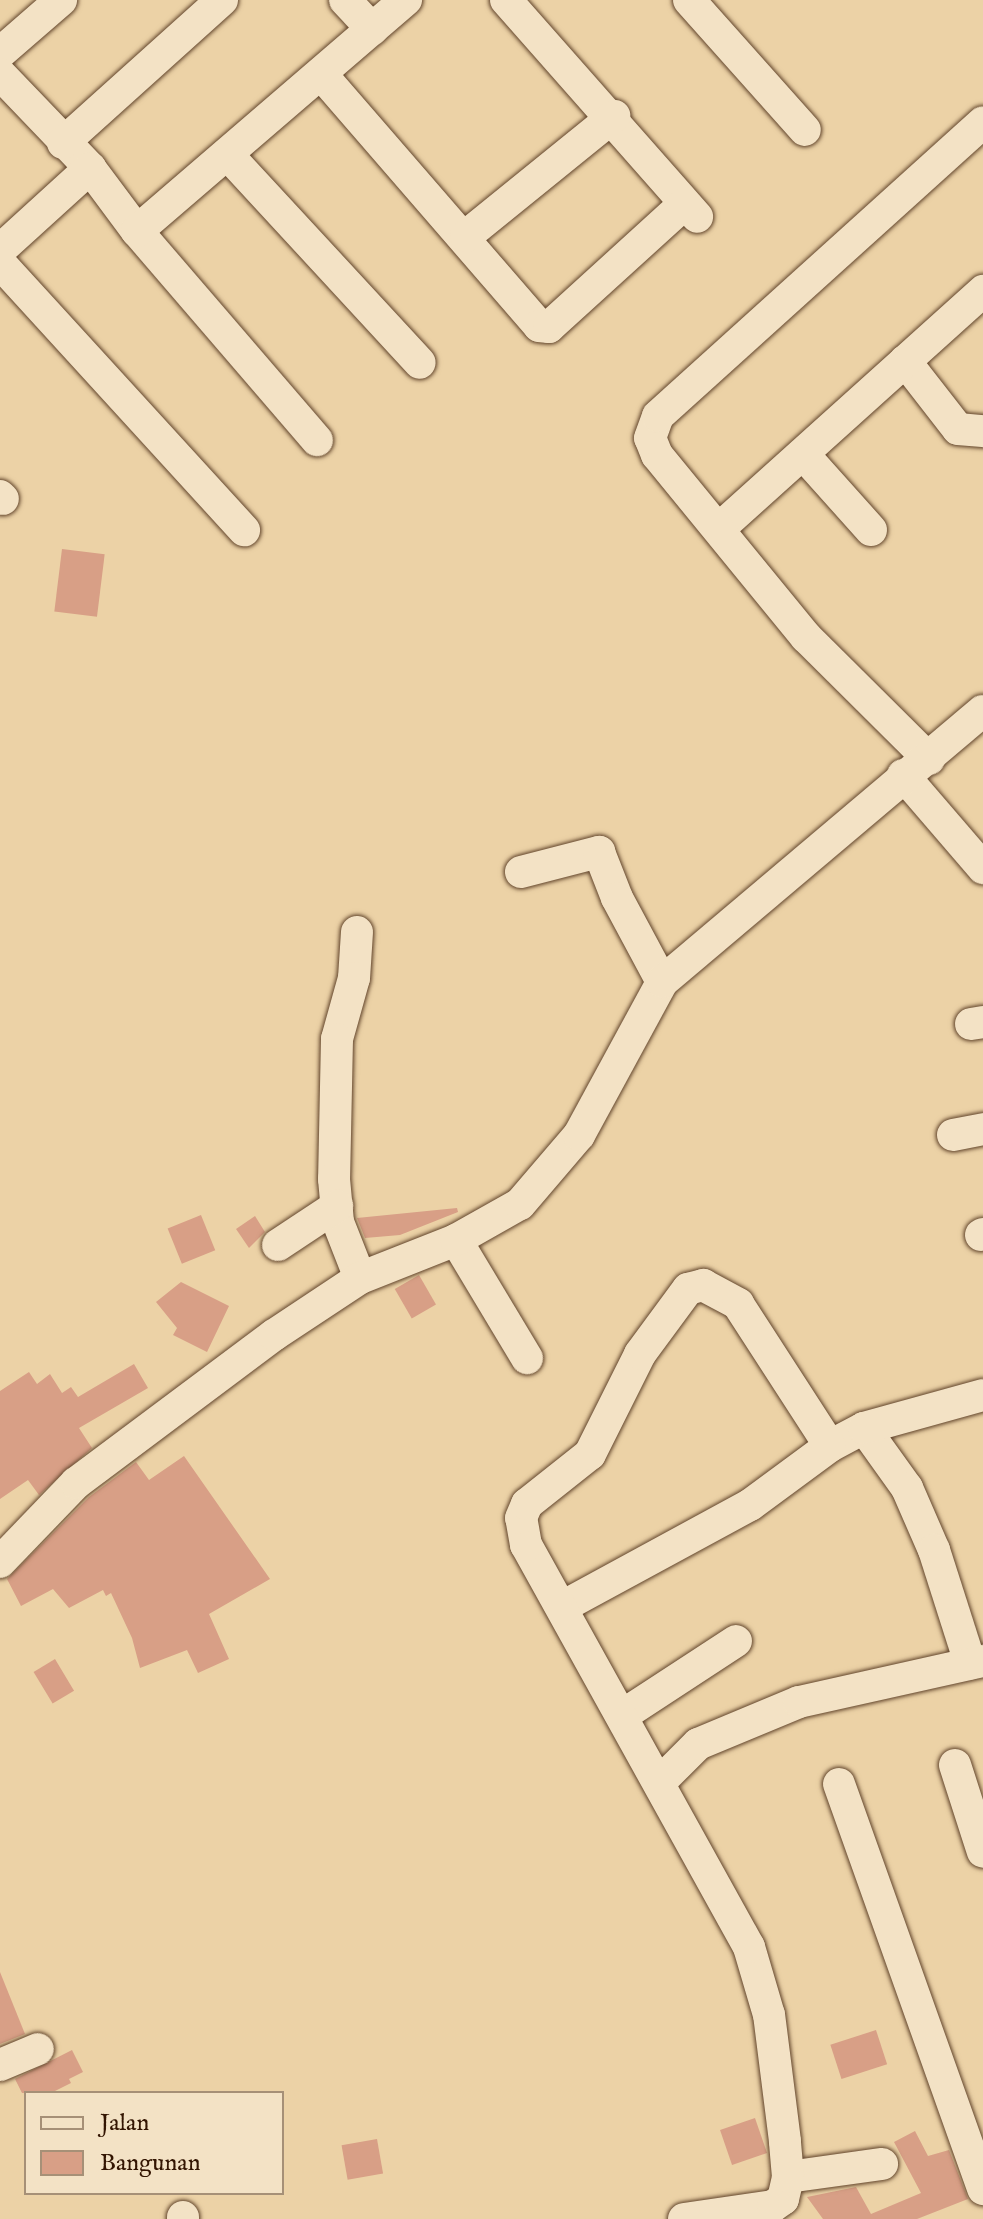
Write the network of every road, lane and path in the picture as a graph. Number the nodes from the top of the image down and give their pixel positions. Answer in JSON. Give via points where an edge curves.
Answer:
{"nodes":[{"id":1,"x":61,"y":0,"type":"edge"},
{"id":2,"x":222,"y":0,"type":"edge"},
{"id":3,"x":345,"y":0,"type":"edge"},
{"id":4,"x":406,"y":0,"type":"edge"},
{"id":5,"x":689,"y":0,"type":"edge"},
{"id":6,"x":522,"y":6,"type":"edge"},
{"id":7,"x":372,"y":29,"type":"junction"},
{"id":8,"x":0,"y":57,"type":"edge"},
{"id":9,"x":321,"y":74,"type":"junction"},
{"id":10,"x":614,"y":116,"type":"junction"},
{"id":11,"x":983,"y":122,"type":"edge"},
{"id":12,"x":805,"y":130,"type":"dead end"},
{"id":13,"x":63,"y":143,"type":"junction"},
{"id":14,"x":227,"y":154,"type":"junction"},
{"id":15,"x":90,"y":168,"type":"junction"},
{"id":16,"x":137,"y":231,"type":"junction"},
{"id":17,"x":466,"y":236,"type":"junction"},
{"id":18,"x":0,"y":250,"type":"edge"},
{"id":19,"x":0,"y":263,"type":"edge"},
{"id":20,"x":983,"y":291,"type":"edge"},
{"id":21,"x":905,"y":361,"type":"junction"},
{"id":22,"x":420,"y":363,"type":"dead end"},
{"id":23,"x":983,"y":431,"type":"edge"},
{"id":24,"x":317,"y":440,"type":"dead end"},
{"id":25,"x":803,"y":454,"type":"junction"},
{"id":26,"x":721,"y":527,"type":"junction"},
{"id":27,"x":244,"y":530,"type":"dead end"},
{"id":28,"x":871,"y":530,"type":"dead end"},
{"id":29,"x":983,"y":711,"type":"edge"},
{"id":30,"x":916,"y":767,"type":"junction"},
{"id":31,"x":983,"y":868,"type":"edge"},
{"id":32,"x":521,"y":872,"type":"dead end"},
{"id":33,"x":357,"y":932,"type":"dead end"},
{"id":34,"x":662,"y":982,"type":"junction"},
{"id":35,"x":337,"y":1206,"type":"junction"},
{"id":36,"x":456,"y":1240,"type":"junction"},
{"id":37,"x":278,"y":1245,"type":"dead end"},
{"id":38,"x":360,"y":1278,"type":"junction"},
{"id":39,"x":527,"y":1358,"type":"dead end"},
{"id":40,"x":982,"y":1398,"type":"edge"},
{"id":41,"x":864,"y":1428,"type":"junction"},
{"id":42,"x":830,"y":1446,"type":"junction"},
{"id":43,"x":0,"y":1562,"type":"edge"},
{"id":44,"x":562,"y":1607,"type":"junction"},
{"id":45,"x":736,"y":1641,"type":"dead end"},
{"id":46,"x":976,"y":1662,"type":"edge"},
{"id":47,"x":623,"y":1715,"type":"junction"},
{"id":48,"x":659,"y":1783,"type":"junction"},
{"id":49,"x":839,"y":1784,"type":"dead end"},
{"id":50,"x":967,"y":1784,"type":"edge"},
{"id":51,"x":983,"y":1852,"type":"edge"},
{"id":52,"x":38,"y":2049,"type":"dead end"},
{"id":53,"x":0,"y":2065,"type":"edge"},
{"id":54,"x":882,"y":2164,"type":"dead end"},
{"id":55,"x":788,"y":2177,"type":"junction"},
{"id":56,"x":983,"y":2189,"type":"edge"},
{"id":57,"x":684,"y":2219,"type":"edge"}],
"edges":[{"from":1,"to":8,"type":"street"},
{"from":2,"to":13,"type":"street"},
{"from":3,"to":7,"type":"street"},
{"from":4,"to":7,"type":"street"},
{"from":5,"to":12,"type":"street"},
{"from":6,"to":10,"type":"street"},
{"from":7,"to":9,"type":"street"},
{"from":8,"to":13,"type":"street"},
{"from":9,"to":14,"type":"street"},
{"from":9,"to":17,"type":"street"},
{"from":10,"to":17,"type":"street"},
{"from":10,"to":17,"type":"street","via":[[691,210],[543,328]]},
{"from":11,"to":26,"type":"street","via":[[658,416],[650,438],[657,455]]},
{"from":13,"to":15,"type":"street"},
{"from":14,"to":16,"type":"street"},
{"from":14,"to":22,"type":"street"},
{"from":15,"to":16,"type":"street"},
{"from":15,"to":18,"type":"street"},
{"from":16,"to":24,"type":"street"},
{"from":19,"to":27,"type":"street"},
{"from":20,"to":21,"type":"street"},
{"from":21,"to":23,"type":"street","via":[[958,429]]},
{"from":21,"to":25,"type":"street"},
{"from":25,"to":26,"type":"street"},
{"from":25,"to":28,"type":"street"},
{"from":26,"to":30,"type":"street"},
{"from":29,"to":30,"type":"street"},
{"from":30,"to":31,"type":"street"},
{"from":30,"to":34,"type":"street"},
{"from":32,"to":34,"type":"street","via":[[599,852]]},
{"from":33,"to":35,"type":"street","via":[[354,978],[335,1063]]},
{"from":34,"to":36,"type":"street","via":[[579,1135],[546,1178],[520,1204]]},
{"from":35,"to":37,"type":"street"},
{"from":35,"to":38,"type":"street"},
{"from":36,"to":38,"type":"street"},
{"from":36,"to":39,"type":"street"},
{"from":38,"to":43,"type":"street","via":[[76,1483]]},
{"from":40,"to":41,"type":"street"},
{"from":41,"to":42,"type":"street"},
{"from":41,"to":46,"type":"street","via":[[907,1488]]},
{"from":42,"to":44,"type":"street","via":[[750,1505]]},
{"from":42,"to":44,"type":"street","via":[[738,1304],[715,1287],[688,1289],[619,1388],[599,1442],[527,1504],[521,1518],[526,1545]]},
{"from":44,"to":47,"type":"street"},
{"from":45,"to":47,"type":"street"},
{"from":46,"to":48,"type":"street","via":[[799,1702],[698,1744]]},
{"from":47,"to":48,"type":"street"},
{"from":48,"to":55,"type":"street","via":[[749,1947],[769,2015]]},
{"from":49,"to":56,"type":"street"},
{"from":50,"to":51,"type":"street"},
{"from":52,"to":53,"type":"street"},
{"from":54,"to":55,"type":"street"},
{"from":55,"to":57,"type":"street","via":[[780,2204]]}]}
